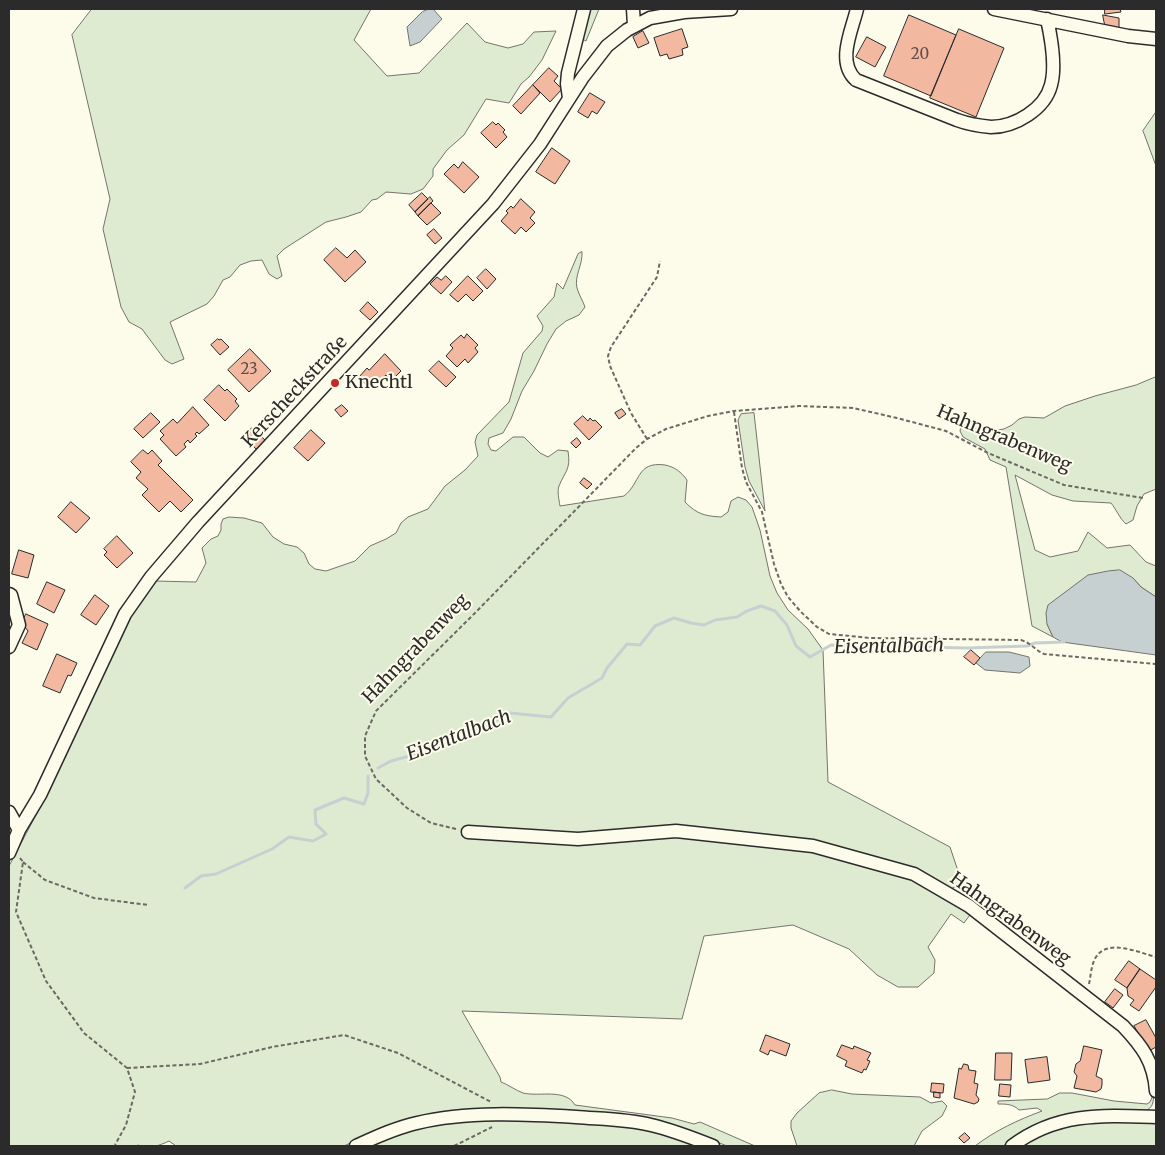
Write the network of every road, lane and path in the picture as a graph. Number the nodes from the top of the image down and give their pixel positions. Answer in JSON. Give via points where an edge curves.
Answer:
{"nodes":[{"id":1,"x":584,"y":9,"type":"edge"},
{"id":2,"x":633,"y":9,"type":"edge"},
{"id":3,"x":731,"y":9,"type":"edge"},
{"id":4,"x":857,"y":9,"type":"edge"},
{"id":5,"x":994,"y":9,"type":"edge"},
{"id":6,"x":651,"y":13,"type":"edge"},
{"id":7,"x":1047,"y":20,"type":"junction"},
{"id":8,"x":634,"y":25,"type":"junction"},
{"id":9,"x":1156,"y":39,"type":"edge"},
{"id":10,"x":569,"y":98,"type":"junction"},
{"id":11,"x":660,"y":261,"type":"dead end"},
{"id":12,"x":734,"y":411,"type":"junction"},
{"id":13,"x":647,"y":439,"type":"junction"},
{"id":14,"x":1143,"y":498,"type":"dead end"},
{"id":15,"x":9,"y":594,"type":"edge"},
{"id":16,"x":9,"y":647,"type":"edge"},
{"id":17,"x":1156,"y":664,"type":"edge"},
{"id":18,"x":9,"y":812,"type":"edge"},
{"id":19,"x":19,"y":830,"type":"junction"},
{"id":20,"x":468,"y":832,"type":"joint"},
{"id":21,"x":10,"y":850,"type":"edge"},
{"id":22,"x":23,"y":862,"type":"junction"},
{"id":23,"x":148,"y":905,"type":"dead end"},
{"id":24,"x":1156,"y":957,"type":"edge"},
{"id":25,"x":1082,"y":993,"type":"junction"},
{"id":26,"x":127,"y":1068,"type":"junction"},
{"id":27,"x":1156,"y":1091,"type":"edge"},
{"id":28,"x":493,"y":1103,"type":"dead end"},
{"id":29,"x":1156,"y":1117,"type":"edge"},
{"id":30,"x":494,"y":1126,"type":"dead end"},
{"id":31,"x":115,"y":1145,"type":"dead end"},
{"id":32,"x":356,"y":1146,"type":"edge"},
{"id":33,"x":454,"y":1146,"type":"edge"},
{"id":34,"x":713,"y":1146,"type":"edge"},
{"id":35,"x":1012,"y":1146,"type":"edge"}],
"edges":[{"from":1,"to":10,"type":"street","via":[[568,73]]},
{"from":2,"to":8,"type":"street"},
{"from":3,"to":6,"type":"street","name":"Kerscheckstraße"},
{"from":4,"to":7,"type":"street","via":[[846,57],[847,69],[856,80],[968,124],[992,127],[1027,115],[1041,104],[1049,91],[1053,76]]},
{"from":5,"to":7,"type":"street"},
{"from":6,"to":8,"type":"street","name":"Kerscheckstraße"},
{"from":7,"to":9,"type":"street"},
{"from":8,"to":10,"type":"street","name":"Kerscheckstraße","via":[[607,46]]},
{"from":10,"to":19,"type":"street","name":"Kerscheckstraße","via":[[540,144],[493,204],[198,522],[138,592],[102,659],[40,795]]},
{"from":11,"to":13,"type":"path","via":[[657,277],[608,356],[631,413]]},
{"from":12,"to":13,"type":"path","name":"Hahngrabenweg","via":[[689,421]]},
{"from":12,"to":14,"type":"path","name":"Hahngrabenweg","via":[[820,406],[875,412],[946,432],[1064,485]]},
{"from":12,"to":17,"type":"path","via":[[742,468],[762,512],[781,584],[801,612],[828,634],[870,638],[1021,640],[1044,654]]},
{"from":13,"to":20,"type":"path","name":"Hahngrabenweg","via":[[376,711],[365,736],[365,756],[376,779],[430,824]]},
{"from":15,"to":16,"type":"street","via":[[18,625]]},
{"from":18,"to":19,"type":"street"},
{"from":19,"to":21,"type":"street","name":"Kerscheckstraße"},
{"from":20,"to":25,"type":"street","name":"Hahngrabenweg","via":[[578,839],[676,831],[813,846],[914,874],[969,906]]},
{"from":21,"to":22,"type":"path"},
{"from":22,"to":23,"type":"path","via":[[45,880],[94,898]]},
{"from":22,"to":26,"type":"path","via":[[16,912],[46,981],[84,1033]]},
{"from":24,"to":25,"type":"path","via":[[1114,947],[1102,951],[1097,955],[1089,984]]},
{"from":25,"to":27,"type":"street","name":"Hahngrabenweg","via":[[1123,1026],[1137,1042],[1152,1066]]},
{"from":26,"to":28,"type":"path","via":[[200,1064],[344,1035],[398,1053]]},
{"from":26,"to":31,"type":"path","via":[[136,1092],[126,1125]]},
{"from":29,"to":35,"type":"street","via":[[1108,1115],[1066,1120],[1032,1132]]},
{"from":30,"to":33,"type":"path"},
{"from":32,"to":34,"type":"street","via":[[418,1123],[459,1117],[552,1115],[634,1122],[670,1130]]}]}
